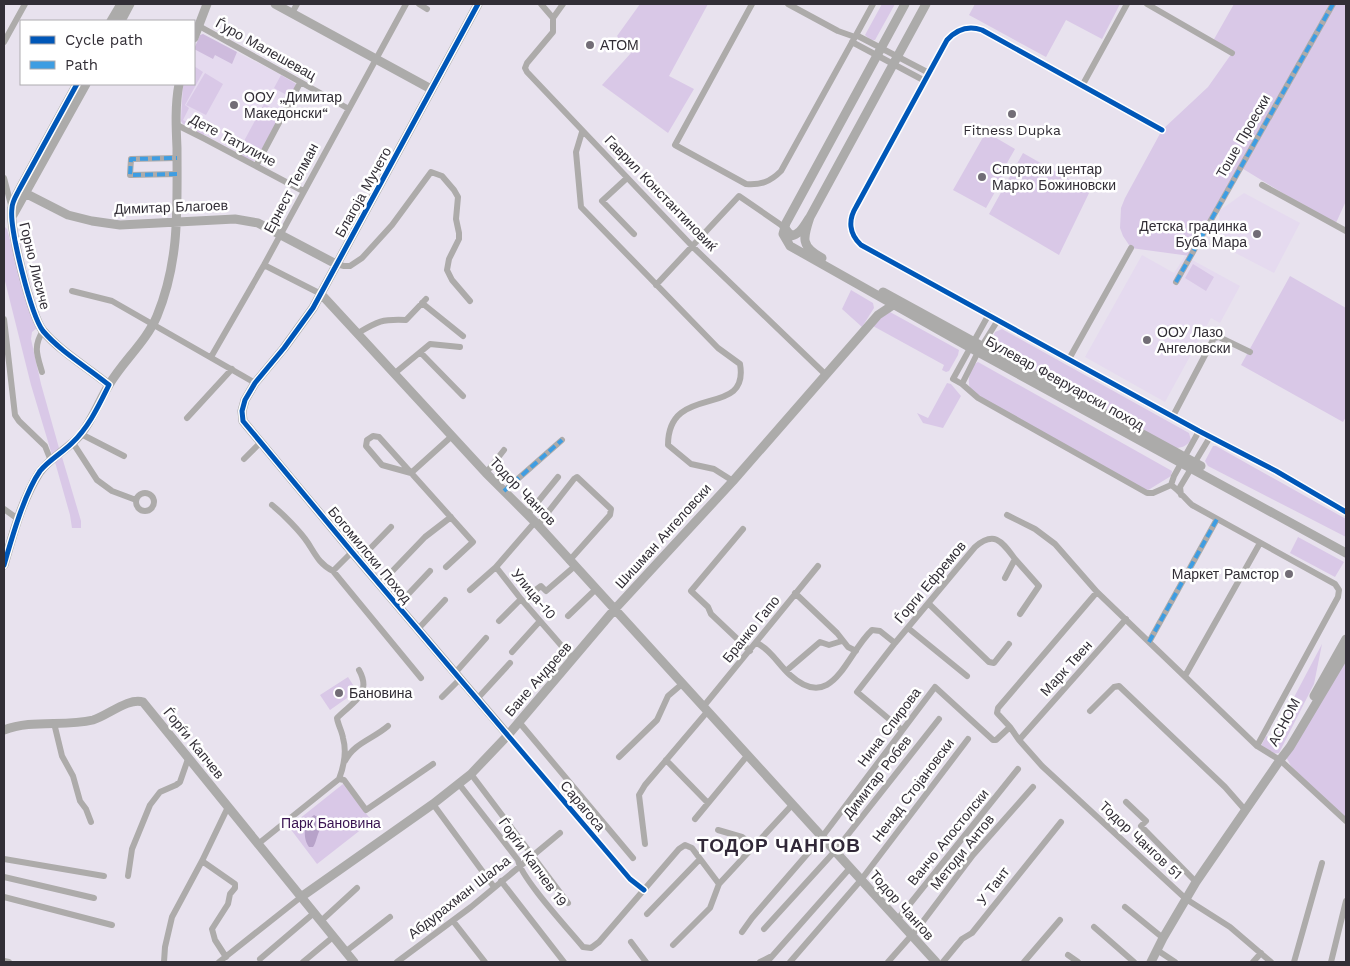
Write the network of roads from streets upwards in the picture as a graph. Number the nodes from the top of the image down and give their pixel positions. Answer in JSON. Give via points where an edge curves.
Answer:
{"nodes":[{"id":1,"x":25,"y":4,"type":"edge"},
{"id":2,"x":121,"y":4,"type":"edge"},
{"id":3,"x":130,"y":4,"type":"edge"},
{"id":4,"x":207,"y":4,"type":"edge"},
{"id":5,"x":275,"y":4,"type":"edge"},
{"id":6,"x":297,"y":4,"type":"edge"},
{"id":7,"x":406,"y":4,"type":"edge"},
{"id":8,"x":419,"y":4,"type":"edge"},
{"id":9,"x":478,"y":4,"type":"edge"},
{"id":10,"x":541,"y":4,"type":"edge"},
{"id":11,"x":563,"y":4,"type":"edge"},
{"id":12,"x":752,"y":4,"type":"edge"},
{"id":13,"x":788,"y":4,"type":"edge"},
{"id":14,"x":873,"y":4,"type":"edge"},
{"id":15,"x":905,"y":4,"type":"edge"},
{"id":16,"x":926,"y":4,"type":"edge"},
{"id":17,"x":1128,"y":4,"type":"edge"},
{"id":18,"x":1147,"y":4,"type":"edge"},
{"id":19,"x":1333,"y":4,"type":"edge"},
{"id":20,"x":427,"y":9,"type":"dead end"},
{"id":21,"x":292,"y":12,"type":"junction"},
{"id":22,"x":553,"y":18,"type":"junction"},
{"id":23,"x":112,"y":20,"type":"edge"},
{"id":24,"x":122,"y":20,"type":"edge"},
{"id":25,"x":198,"y":26,"type":"junction"},
{"id":26,"x":195,"y":35,"type":"edge"},
{"id":27,"x":854,"y":38,"type":"junction"},
{"id":28,"x":4,"y":42,"type":"edge"},
{"id":29,"x":879,"y":51,"type":"junction"},
{"id":30,"x":1232,"y":53,"type":"dead end"},
{"id":31,"x":376,"y":59,"type":"junction"},
{"id":32,"x":896,"y":60,"type":"junction"},
{"id":33,"x":929,"y":73,"type":"junction"},
{"id":34,"x":924,"y":81,"type":"junction"},
{"id":35,"x":300,"y":83,"type":"junction"},
{"id":36,"x":76,"y":85,"type":"edge"},
{"id":37,"x":85,"y":85,"type":"edge"},
{"id":38,"x":179,"y":85,"type":"edge"},
{"id":39,"x":1082,"y":86,"type":"junction"},
{"id":40,"x":432,"y":89,"type":"junction"},
{"id":41,"x":348,"y":108,"type":"junction"},
{"id":42,"x":176,"y":125,"type":"junction"},
{"id":43,"x":1162,"y":130,"type":"dead end"},
{"id":44,"x":582,"y":132,"type":"junction"},
{"id":45,"x":176,"y":158,"type":"junction"},
{"id":46,"x":256,"y":166,"type":"junction"},
{"id":47,"x":176,"y":174,"type":"junction"},
{"id":48,"x":627,"y":178,"type":"junction"},
{"id":49,"x":1262,"y":185,"type":"dead end"},
{"id":50,"x":13,"y":186,"type":"edge"},
{"id":51,"x":303,"y":191,"type":"junction"},
{"id":52,"x":12,"y":206,"type":"junction"},
{"id":53,"x":810,"y":217,"type":"junction"},
{"id":54,"x":11,"y":218,"type":"junction"},
{"id":55,"x":176,"y":223,"type":"junction"},
{"id":56,"x":784,"y":227,"type":"junction"},
{"id":57,"x":1346,"y":231,"type":"edge"},
{"id":58,"x":281,"y":234,"type":"junction"},
{"id":59,"x":634,"y":234,"type":"dead end"},
{"id":60,"x":693,"y":247,"type":"junction"},
{"id":61,"x":1131,"y":248,"type":"dead end"},
{"id":62,"x":336,"y":264,"type":"junction"},
{"id":63,"x":264,"y":265,"type":"junction"},
{"id":64,"x":1176,"y":282,"type":"dead end"},
{"id":65,"x":656,"y":285,"type":"junction"},
{"id":66,"x":72,"y":291,"type":"dead end"},
{"id":67,"x":321,"y":294,"type":"junction"},
{"id":68,"x":878,"y":296,"type":"junction"},
{"id":69,"x":470,"y":302,"type":"dead end"},
{"id":70,"x":894,"y":305,"type":"junction"},
{"id":71,"x":989,"y":314,"type":"junction"},
{"id":72,"x":878,"y":315,"type":"junction"},
{"id":73,"x":4,"y":319,"type":"edge"},
{"id":74,"x":998,"y":320,"type":"junction"},
{"id":75,"x":153,"y":324,"type":"junction"},
{"id":76,"x":43,"y":331,"type":"junction"},
{"id":77,"x":358,"y":333,"type":"junction"},
{"id":78,"x":463,"y":336,"type":"dead end"},
{"id":79,"x":460,"y":347,"type":"dead end"},
{"id":80,"x":976,"y":347,"type":"junction"},
{"id":81,"x":421,"y":352,"type":"junction"},
{"id":82,"x":1250,"y":352,"type":"dead end"},
{"id":83,"x":211,"y":357,"type":"junction"},
{"id":84,"x":1069,"y":358,"type":"junction"},
{"id":85,"x":232,"y":369,"type":"junction"},
{"id":86,"x":42,"y":372,"type":"dead end"},
{"id":87,"x":395,"y":372,"type":"junction"},
{"id":88,"x":825,"y":374,"type":"junction"},
{"id":89,"x":255,"y":383,"type":"junction"},
{"id":90,"x":962,"y":384,"type":"junction"},
{"id":91,"x":109,"y":385,"type":"junction"},
{"id":92,"x":463,"y":396,"type":"dead end"},
{"id":93,"x":1173,"y":416,"type":"junction"},
{"id":94,"x":187,"y":418,"type":"dead end"},
{"id":95,"x":1199,"y":431,"type":"junction"},
{"id":96,"x":81,"y":434,"type":"junction"},
{"id":97,"x":452,"y":436,"type":"junction"},
{"id":98,"x":1210,"y":437,"type":"junction"},
{"id":99,"x":562,"y":440,"type":"dead end"},
{"id":100,"x":261,"y":442,"type":"junction"},
{"id":101,"x":72,"y":443,"type":"junction"},
{"id":102,"x":504,"y":450,"type":"dead end"},
{"id":103,"x":124,"y":456,"type":"dead end"},
{"id":104,"x":244,"y":458,"type":"dead end"},
{"id":105,"x":51,"y":460,"type":"junction"},
{"id":106,"x":1183,"y":460,"type":"junction"},
{"id":107,"x":1193,"y":466,"type":"junction"},
{"id":108,"x":411,"y":472,"type":"junction"},
{"id":109,"x":486,"y":473,"type":"junction"},
{"id":110,"x":558,"y":477,"type":"dead end"},
{"id":111,"x":732,"y":481,"type":"junction"},
{"id":112,"x":1171,"y":485,"type":"junction"},
{"id":113,"x":504,"y":491,"type":"junction"},
{"id":114,"x":1181,"y":495,"type":"junction"},
{"id":115,"x":136,"y":500,"type":"dead end"},
{"id":116,"x":272,"y":505,"type":"dead end"},
{"id":117,"x":4,"y":509,"type":"edge"},
{"id":118,"x":1346,"y":512,"type":"edge"},
{"id":119,"x":528,"y":514,"type":"junction"},
{"id":120,"x":1007,"y":515,"type":"dead end"},
{"id":121,"x":451,"y":517,"type":"junction"},
{"id":122,"x":1217,"y":519,"type":"junction"},
{"id":123,"x":18,"y":520,"type":"junction"},
{"id":124,"x":536,"y":523,"type":"junction"},
{"id":125,"x":391,"y":527,"type":"dead end"},
{"id":126,"x":743,"y":529,"type":"dead end"},
{"id":127,"x":1260,"y":543,"type":"junction"},
{"id":128,"x":1346,"y":547,"type":"edge"},
{"id":129,"x":1346,"y":553,"type":"edge"},
{"id":130,"x":356,"y":556,"type":"junction"},
{"id":131,"x":1015,"y":559,"type":"junction"},
{"id":132,"x":572,"y":563,"type":"junction"},
{"id":133,"x":4,"y":565,"type":"edge"},
{"id":134,"x":496,"y":566,"type":"junction"},
{"id":135,"x":818,"y":566,"type":"dead end"},
{"id":136,"x":446,"y":567,"type":"dead end"},
{"id":137,"x":333,"y":571,"type":"junction"},
{"id":138,"x":430,"y":571,"type":"dead end"},
{"id":139,"x":1005,"y":578,"type":"dead end"},
{"id":140,"x":380,"y":584,"type":"junction"},
{"id":141,"x":470,"y":590,"type":"dead end"},
{"id":142,"x":596,"y":590,"type":"junction"},
{"id":143,"x":533,"y":592,"type":"dead end"},
{"id":144,"x":1097,"y":592,"type":"junction"},
{"id":145,"x":795,"y":594,"type":"junction"},
{"id":146,"x":521,"y":599,"type":"junction"},
{"id":147,"x":445,"y":600,"type":"dead end"},
{"id":148,"x":929,"y":604,"type":"junction"},
{"id":149,"x":398,"y":605,"type":"junction"},
{"id":150,"x":614,"y":610,"type":"junction"},
{"id":151,"x":1020,"y":614,"type":"dead end"},
{"id":152,"x":568,"y":616,"type":"dead end"},
{"id":153,"x":1126,"y":619,"type":"junction"},
{"id":154,"x":498,"y":621,"type":"dead end"},
{"id":155,"x":540,"y":621,"type":"junction"},
{"id":156,"x":908,"y":628,"type":"junction"},
{"id":157,"x":418,"y":629,"type":"junction"},
{"id":158,"x":486,"y":638,"type":"dead end"},
{"id":159,"x":1346,"y":639,"type":"edge"},
{"id":160,"x":842,"y":641,"type":"junction"},
{"id":161,"x":1149,"y":642,"type":"junction"},
{"id":162,"x":757,"y":643,"type":"junction"},
{"id":163,"x":895,"y":643,"type":"junction"},
{"id":164,"x":1009,"y":644,"type":"dead end"},
{"id":165,"x":750,"y":651,"type":"junction"},
{"id":166,"x":856,"y":651,"type":"junction"},
{"id":167,"x":512,"y":652,"type":"dead end"},
{"id":168,"x":1346,"y":653,"type":"edge"},
{"id":169,"x":573,"y":659,"type":"junction"},
{"id":170,"x":510,"y":663,"type":"dead end"},
{"id":171,"x":359,"y":670,"type":"dead end"},
{"id":172,"x":786,"y":671,"type":"junction"},
{"id":173,"x":458,"y":676,"type":"junction"},
{"id":174,"x":967,"y":676,"type":"dead end"},
{"id":175,"x":1185,"y":676,"type":"junction"},
{"id":176,"x":421,"y":678,"type":"dead end"},
{"id":177,"x":682,"y":684,"type":"junction"},
{"id":178,"x":442,"y":697,"type":"dead end"},
{"id":179,"x":477,"y":699,"type":"junction"},
{"id":180,"x":705,"y":709,"type":"junction"},
{"id":181,"x":1090,"y":711,"type":"dead end"},
{"id":182,"x":939,"y":719,"type":"dead end"},
{"id":183,"x":519,"y":722,"type":"junction"},
{"id":184,"x":54,"y":723,"type":"junction"},
{"id":185,"x":388,"y":726,"type":"dead end"},
{"id":186,"x":1010,"y":726,"type":"junction"},
{"id":187,"x":4,"y":730,"type":"edge"},
{"id":188,"x":902,"y":730,"type":"junction"},
{"id":189,"x":508,"y":735,"type":"junction"},
{"id":190,"x":968,"y":739,"type":"dead end"},
{"id":191,"x":1019,"y":740,"type":"junction"},
{"id":192,"x":1257,"y":746,"type":"junction"},
{"id":193,"x":747,"y":756,"type":"junction"},
{"id":194,"x":619,"y":757,"type":"dead end"},
{"id":195,"x":188,"y":759,"type":"junction"},
{"id":196,"x":666,"y":760,"type":"junction"},
{"id":197,"x":1280,"y":760,"type":"junction"},
{"id":198,"x":344,"y":764,"type":"junction"},
{"id":199,"x":433,"y":764,"type":"dead end"},
{"id":200,"x":1018,"y":769,"type":"dead end"},
{"id":201,"x":471,"y":774,"type":"junction"},
{"id":202,"x":339,"y":779,"type":"junction"},
{"id":203,"x":459,"y":784,"type":"junction"},
{"id":204,"x":1033,"y":787,"type":"dead end"},
{"id":205,"x":707,"y":802,"type":"junction"},
{"id":206,"x":1126,"y":802,"type":"dead end"},
{"id":207,"x":433,"y":804,"type":"junction"},
{"id":208,"x":792,"y":805,"type":"junction"},
{"id":209,"x":228,"y":807,"type":"junction"},
{"id":210,"x":1246,"y":812,"type":"junction"},
{"id":211,"x":695,"y":819,"type":"dead end"},
{"id":212,"x":1346,"y":821,"type":"edge"},
{"id":213,"x":91,"y":822,"type":"dead end"},
{"id":214,"x":1061,"y":822,"type":"dead end"},
{"id":215,"x":718,"y":830,"type":"dead end"},
{"id":216,"x":560,"y":833,"type":"dead end"},
{"id":217,"x":822,"y":837,"type":"junction"},
{"id":218,"x":258,"y":844,"type":"junction"},
{"id":219,"x":645,"y":844,"type":"dead end"},
{"id":220,"x":755,"y":848,"type":"junction"},
{"id":221,"x":835,"y":851,"type":"junction"},
{"id":222,"x":532,"y":855,"type":"junction"},
{"id":223,"x":633,"y":858,"type":"dead end"},
{"id":224,"x":4,"y":859,"type":"edge"},
{"id":225,"x":700,"y":860,"type":"junction"},
{"id":226,"x":202,"y":861,"type":"junction"},
{"id":227,"x":1322,"y":863,"type":"dead end"},
{"id":228,"x":518,"y":866,"type":"junction"},
{"id":229,"x":850,"y":868,"type":"junction"},
{"id":230,"x":104,"y":876,"type":"dead end"},
{"id":231,"x":128,"y":876,"type":"dead end"},
{"id":232,"x":4,"y":877,"type":"edge"},
{"id":233,"x":861,"y":880,"type":"junction"},
{"id":234,"x":501,"y":881,"type":"junction"},
{"id":235,"x":1196,"y":882,"type":"junction"},
{"id":236,"x":719,"y":884,"type":"junction"},
{"id":237,"x":494,"y":887,"type":"junction"},
{"id":238,"x":357,"y":888,"type":"dead end"},
{"id":239,"x":644,"y":890,"type":"junction"},
{"id":240,"x":4,"y":897,"type":"edge"},
{"id":241,"x":301,"y":897,"type":"junction"},
{"id":242,"x":94,"y":898,"type":"dead end"},
{"id":243,"x":1186,"y":899,"type":"junction"},
{"id":244,"x":1346,"y":901,"type":"edge"},
{"id":245,"x":568,"y":903,"type":"dead end"},
{"id":246,"x":1126,"y":907,"type":"dead end"},
{"id":247,"x":314,"y":913,"type":"junction"},
{"id":248,"x":647,"y":914,"type":"dead end"},
{"id":249,"x":390,"y":917,"type":"dead end"},
{"id":250,"x":897,"y":920,"type":"junction"},
{"id":251,"x":1060,"y":920,"type":"dead end"},
{"id":252,"x":453,"y":921,"type":"junction"},
{"id":253,"x":321,"y":922,"type":"junction"},
{"id":254,"x":112,"y":925,"type":"dead end"},
{"id":255,"x":1094,"y":927,"type":"dead end"},
{"id":256,"x":764,"y":929,"type":"dead end"},
{"id":257,"x":742,"y":932,"type":"dead end"},
{"id":258,"x":911,"y":935,"type":"junction"},
{"id":259,"x":333,"y":936,"type":"junction"},
{"id":260,"x":1163,"y":938,"type":"junction"},
{"id":261,"x":631,"y":942,"type":"dead end"},
{"id":262,"x":673,"y":944,"type":"dead end"},
{"id":263,"x":1157,"y":950,"type":"junction"},
{"id":264,"x":345,"y":952,"type":"junction"},
{"id":265,"x":1261,"y":953,"type":"junction"},
{"id":266,"x":774,"y":955,"type":"junction"},
{"id":267,"x":1068,"y":955,"type":"dead end"},
{"id":268,"x":226,"y":957,"type":"junction"},
{"id":269,"x":260,"y":959,"type":"dead end"},
{"id":270,"x":4,"y":961,"type":"edge"},
{"id":271,"x":9,"y":962,"type":"edge"},
{"id":272,"x":164,"y":962,"type":"edge"},
{"id":273,"x":220,"y":962,"type":"edge"},
{"id":274,"x":303,"y":962,"type":"edge"},
{"id":275,"x":354,"y":962,"type":"edge"},
{"id":276,"x":397,"y":962,"type":"edge"},
{"id":277,"x":485,"y":962,"type":"edge"},
{"id":278,"x":564,"y":962,"type":"edge"},
{"id":279,"x":646,"y":962,"type":"edge"},
{"id":280,"x":760,"y":962,"type":"edge"},
{"id":281,"x":767,"y":962,"type":"edge"},
{"id":282,"x":790,"y":962,"type":"edge"},
{"id":283,"x":888,"y":962,"type":"edge"},
{"id":284,"x":936,"y":962,"type":"edge"},
{"id":285,"x":943,"y":962,"type":"edge"},
{"id":286,"x":1024,"y":962,"type":"edge"},
{"id":287,"x":1078,"y":962,"type":"edge"},
{"id":288,"x":1134,"y":962,"type":"edge"},
{"id":289,"x":1151,"y":962,"type":"edge"},
{"id":290,"x":1176,"y":962,"type":"edge"},
{"id":291,"x":1253,"y":962,"type":"edge"},
{"id":292,"x":1271,"y":962,"type":"edge"},
{"id":293,"x":1294,"y":962,"type":"edge"},
{"id":294,"x":1331,"y":962,"type":"edge"}],
"edges":[{"from":1,"to":28,"type":"street"},
{"from":2,"to":23,"type":"street"},
{"from":3,"to":24,"type":"street"},
{"from":4,"to":25,"type":"street"},
{"from":5,"to":21,"type":"street"},
{"from":6,"to":21,"type":"street"},
{"from":7,"to":31,"type":"street","name":"Ернест Телман"},
{"from":8,"to":20,"type":"street"},
{"from":9,"to":40,"type":"street","name":"Благоја Мучето"},
{"from":10,"to":22,"type":"street"},
{"from":11,"to":22,"type":"street"},
{"from":12,"to":27,"type":"street","via":[[675,144],[746,184],[766,183],[781,171]]},
{"from":13,"to":27,"type":"street"},
{"from":14,"to":27,"type":"street"},
{"from":15,"to":29,"type":"street"},
{"from":16,"to":32,"type":"street"},
{"from":17,"to":39,"type":"street"},
{"from":18,"to":30,"type":"street"},
{"from":19,"to":64,"type":"street","name":"Тоше Проески"},
{"from":21,"to":31,"type":"street"},
{"from":22,"to":44,"type":"street","name":"Гаврил Константиновиќ","via":[[553,32],[525,68]]},
{"from":25,"to":26,"type":"street"},
{"from":25,"to":35,"type":"street","name":"Ѓуро Малешевац"},
{"from":27,"to":29,"type":"street"},
{"from":29,"to":32,"type":"street"},
{"from":29,"to":56,"type":"street"},
{"from":31,"to":40,"type":"street"},
{"from":31,"to":41,"type":"street","name":"Ернест Телман"},
{"from":32,"to":33,"type":"street"},
{"from":32,"to":34,"type":"street"},
{"from":32,"to":53,"type":"street"},
{"from":33,"to":34,"type":"street"},
{"from":33,"to":39,"type":"street","via":[[947,40],[958,30],[970,28],[982,30]]},
{"from":34,"to":71,"type":"street","via":[[851,215],[851,230],[861,245]]},
{"from":35,"to":41,"type":"street","name":"Ѓуро Малешевац"},
{"from":35,"to":46,"type":"street"},
{"from":36,"to":50,"type":"street","via":[[23,181]]},
{"from":37,"to":50,"type":"street"},
{"from":38,"to":42,"type":"street"},
{"from":39,"to":43,"type":"street"},
{"from":40,"to":62,"type":"street","name":"Благоја Мучето"},
{"from":41,"to":51,"type":"street","name":"Ернест Телман"},
{"from":42,"to":45,"type":"street"},
{"from":42,"to":46,"type":"street","name":"Дете Татуличе"},
{"from":44,"to":48,"type":"street","name":"Гаврил Константиновиќ"},
{"from":44,"to":65,"type":"street","via":[[576,152],[580,204]]},
{"from":45,"to":47,"type":"street"},
{"from":45,"to":47,"type":"street","via":[[131,159],[130,175]]},
{"from":46,"to":51,"type":"street","name":"Дете Татуличе"},
{"from":47,"to":55,"type":"street"},
{"from":48,"to":59,"type":"street","via":[[602,201]]},
{"from":48,"to":60,"type":"street","name":"Гаврил Константиновиќ"},
{"from":49,"to":57,"type":"street"},
{"from":50,"to":52,"type":"street","name":"Горно Лисиче"},
{"from":50,"to":52,"type":"street"},
{"from":50,"to":54,"type":"street"},
{"from":50,"to":55,"type":"street","name":"Димитар Благоев","via":[[68,215],[92,221]]},
{"from":51,"to":58,"type":"street","name":"Ернест Телман"},
{"from":52,"to":54,"type":"street","name":"Горно Лисиче"},
{"from":53,"to":56,"type":"street","via":[[796,235],[791,236]]},
{"from":53,"to":80,"type":"street","name":"Булевар Февруарски поход","via":[[804,239],[814,254]]},
{"from":54,"to":76,"type":"street","name":"Горно Лисиче","via":[[35,317]]},
{"from":55,"to":58,"type":"street","name":"Димитар Благоев","via":[[236,219],[258,223]]},
{"from":55,"to":75,"type":"street","via":[[172,270]]},
{"from":56,"to":60,"type":"street","via":[[739,196]]},
{"from":56,"to":68,"type":"street","name":"Булевар Февруарски поход","via":[[785,240],[796,251]]},
{"from":58,"to":62,"type":"street","name":"Димитар Благоев"},
{"from":58,"to":63,"type":"street","name":"Ернест Телман"},
{"from":60,"to":65,"type":"street"},
{"from":60,"to":88,"type":"street","name":"Гаврил Константиновиќ"},
{"from":61,"to":84,"type":"street"},
{"from":62,"to":67,"type":"street","name":"Благоја Мучето"},
{"from":62,"to":69,"type":"street","via":[[350,266],[362,258],[392,225],[431,172],[442,176],[458,197],[456,219],[459,239],[447,270]]},
{"from":63,"to":67,"type":"street","name":"Тодор Чангов"},
{"from":63,"to":83,"type":"street","name":"Ернест Телман"},
{"from":65,"to":111,"type":"street","via":[[718,348],[740,364],[742,375],[736,390],[684,410],[670,426],[668,435],[668,445],[685,461],[714,469]]},
{"from":66,"to":75,"type":"street","via":[[112,301]]},
{"from":67,"to":77,"type":"street","name":"Тодор Чангов"},
{"from":67,"to":89,"type":"street","name":"Благоја Мучето","via":[[304,322]]},
{"from":68,"to":70,"type":"street","name":"Булевар Февруарски поход"},
{"from":68,"to":72,"type":"street"},
{"from":70,"to":72,"type":"street"},
{"from":70,"to":80,"type":"street","name":"Булевар Февруарски поход"},
{"from":71,"to":74,"type":"street"},
{"from":71,"to":80,"type":"street"},
{"from":72,"to":88,"type":"street"},
{"from":73,"to":105,"type":"street","via":[[15,415],[46,446]]},
{"from":74,"to":80,"type":"street"},
{"from":74,"to":84,"type":"street"},
{"from":75,"to":83,"type":"street"},
{"from":75,"to":91,"type":"street"},
{"from":76,"to":86,"type":"street","via":[[37,340],[36,352]]},
{"from":76,"to":91,"type":"street","name":"Горно Лисиче"},
{"from":77,"to":78,"type":"street","via":[[386,319],[408,320],[424,301]]},
{"from":77,"to":87,"type":"street","name":"Тодор Чангов"},
{"from":79,"to":81,"type":"street","via":[[430,344]]},
{"from":80,"to":90,"type":"street"},
{"from":80,"to":90,"type":"street","via":[[953,378]]},
{"from":80,"to":106,"type":"street","name":"Булевар Февруарски поход"},
{"from":81,"to":87,"type":"street"},
{"from":81,"to":92,"type":"street"},
{"from":82,"to":93,"type":"street","via":[[1219,337],[1214,338]]},
{"from":83,"to":85,"type":"street"},
{"from":84,"to":93,"type":"street"},
{"from":85,"to":89,"type":"street"},
{"from":85,"to":94,"type":"street"},
{"from":87,"to":97,"type":"street","name":"Тодор Чангов"},
{"from":88,"to":111,"type":"street"},
{"from":89,"to":100,"type":"street","name":"Богомилски Поход","via":[[245,400],[243,421]]},
{"from":90,"to":112,"type":"street","via":[[988,405],[1147,493]]},
{"from":91,"to":96,"type":"street"},
{"from":93,"to":95,"type":"street"},
{"from":95,"to":98,"type":"street"},
{"from":95,"to":106,"type":"street"},
{"from":96,"to":101,"type":"street"},
{"from":96,"to":103,"type":"street"},
{"from":97,"to":108,"type":"street"},
{"from":97,"to":109,"type":"street","name":"Тодор Чангов"},
{"from":98,"to":107,"type":"street"},
{"from":98,"to":118,"type":"street","via":[[1276,470]]},
{"from":99,"to":113,"type":"street"},
{"from":100,"to":104,"type":"street"},
{"from":100,"to":130,"type":"street","name":"Богомилски Поход"},
{"from":101,"to":105,"type":"street"},
{"from":101,"to":115,"type":"street","via":[[97,480],[112,491]]},
{"from":102,"to":109,"type":"street"},
{"from":105,"to":123,"type":"street","via":[[31,487]]},
{"from":106,"to":107,"type":"street","name":"Булевар Февруарски поход"},
{"from":106,"to":112,"type":"street"},
{"from":107,"to":114,"type":"street","via":[[1180,487]]},
{"from":107,"to":128,"type":"street","name":"Булевар Февруарски поход"},
{"from":107,"to":129,"type":"street","name":"Булевар Февруарски поход"},
{"from":108,"to":108,"type":"street","via":[[380,437],[373,436],[367,440],[366,446],[382,465]]},
{"from":108,"to":121,"type":"street"},
{"from":109,"to":113,"type":"street","name":"Тодор Чангов"},
{"from":110,"to":119,"type":"street"},
{"from":111,"to":150,"type":"street","name":"Шишман Ангеловски"},
{"from":112,"to":114,"type":"street"},
{"from":113,"to":119,"type":"street","name":"Тодор Чангов"},
{"from":114,"to":122,"type":"street"},
{"from":116,"to":137,"type":"street","via":[[308,542],[325,567]]},
{"from":117,"to":123,"type":"street"},
{"from":119,"to":124,"type":"street","name":"Тодор Чангов"},
{"from":120,"to":144,"type":"street","via":[[1055,544]]},
{"from":121,"to":136,"type":"street","via":[[473,542]]},
{"from":121,"to":140,"type":"street","name":"Богомилски Поход","via":[[425,537]]},
{"from":122,"to":127,"type":"street"},
{"from":122,"to":161,"type":"street"},
{"from":123,"to":133,"type":"street"},
{"from":124,"to":132,"type":"street","name":"Тодор Чангов"},
{"from":124,"to":132,"type":"street","via":[[577,477],[611,509]]},
{"from":124,"to":134,"type":"street"},
{"from":125,"to":130,"type":"street"},
{"from":126,"to":165,"type":"street","via":[[691,591]]},
{"from":127,"to":175,"type":"street"},
{"from":127,"to":192,"type":"street","via":[[1335,584],[1339,590]]},
{"from":130,"to":137,"type":"street"},
{"from":130,"to":140,"type":"street","name":"Богомилски Поход"},
{"from":131,"to":139,"type":"street"},
{"from":131,"to":148,"type":"street","name":"Ѓорги Ефремов","via":[[998,540],[984,540],[975,546]]},
{"from":131,"to":151,"type":"street","name":"Ѓорги Ефремов","via":[[1039,586]]},
{"from":132,"to":142,"type":"street","name":"Тодор Чангов"},
{"from":132,"to":143,"type":"street","via":[[546,591],[541,586]]},
{"from":134,"to":141,"type":"street"},
{"from":134,"to":146,"type":"street","name":"Улица-10"},
{"from":135,"to":145,"type":"street","name":"Бранко Гапо"},
{"from":137,"to":176,"type":"street"},
{"from":138,"to":149,"type":"street","name":"Богомилски Поход"},
{"from":140,"to":149,"type":"street","name":"Богомилски Поход"},
{"from":142,"to":150,"type":"street","name":"Тодор Чангов"},
{"from":142,"to":152,"type":"street"},
{"from":144,"to":153,"type":"street"},
{"from":144,"to":186,"type":"street","via":[[998,708],[997,714]]},
{"from":145,"to":160,"type":"street"},
{"from":145,"to":162,"type":"street","name":"Бранко Гапо"},
{"from":146,"to":154,"type":"street"},
{"from":146,"to":155,"type":"street","name":"Улица-10"},
{"from":147,"to":157,"type":"street"},
{"from":148,"to":156,"type":"street","name":"Ѓорги Ефремов"},
{"from":148,"to":164,"type":"street","via":[[989,662],[994,663]]},
{"from":149,"to":157,"type":"street","name":"Богомилски Поход"},
{"from":150,"to":169,"type":"street","name":"Бане Андреев"},
{"from":150,"to":177,"type":"street","name":"Тодор Чангов"},
{"from":153,"to":161,"type":"street"},
{"from":153,"to":191,"type":"street","name":"Марк Твен"},
{"from":155,"to":167,"type":"street"},
{"from":155,"to":169,"type":"street","name":"Улица-10"},
{"from":156,"to":163,"type":"street","name":"Ѓорги Ефремов"},
{"from":156,"to":174,"type":"street"},
{"from":157,"to":173,"type":"street","name":"Богомилски Поход"},
{"from":158,"to":173,"type":"street"},
{"from":159,"to":197,"type":"street","name":"АСНОМ","via":[[1285,745]]},
{"from":160,"to":166,"type":"street"},
{"from":160,"to":172,"type":"street","via":[[829,645],[820,642]]},
{"from":161,"to":175,"type":"street"},
{"from":162,"to":165,"type":"street","name":"Бранко Гапо"},
{"from":162,"to":172,"type":"street","name":"Ѓорги Ефремов","via":[[769,649]]},
{"from":163,"to":166,"type":"street","name":"Ѓорги Ефремов","via":[[880,631],[873,630]]},
{"from":163,"to":188,"type":"street","name":"Ѓорги Ефремов","via":[[857,692]]},
{"from":165,"to":180,"type":"street","name":"Бранко Гапо"},
{"from":166,"to":172,"type":"street","name":"Ѓорги Ефремов","via":[[831,683],[819,689],[803,685]]},
{"from":168,"to":197,"type":"street","name":"АСНОМ"},
{"from":169,"to":183,"type":"street","name":"Бане Андреев"},
{"from":170,"to":179,"type":"street"},
{"from":171,"to":198,"type":"street","via":[[363,678],[362,692],[353,705],[337,718],[345,751]]},
{"from":173,"to":178,"type":"street"},
{"from":173,"to":179,"type":"street","name":"Богомилски Поход"},
{"from":175,"to":192,"type":"street"},
{"from":177,"to":180,"type":"street","name":"Тодор Чангов"},
{"from":177,"to":194,"type":"street","via":[[668,696],[657,720]]},
{"from":179,"to":189,"type":"street","name":"Богомилски Поход"},
{"from":180,"to":193,"type":"street","name":"Тодор Чангов"},
{"from":180,"to":196,"type":"street","name":"Бранко Гапо"},
{"from":181,"to":210,"type":"street","via":[[1114,686],[1119,686],[1225,787]]},
{"from":182,"to":221,"type":"street","name":"Димитар Робев"},
{"from":183,"to":189,"type":"street","name":"Бане Андреев"},
{"from":183,"to":223,"type":"street"},
{"from":184,"to":187,"type":"street","name":"Ѓорѓи Капчев","via":[[13,726]]},
{"from":184,"to":195,"type":"street","name":"Ѓорѓи Капчев","via":[[94,720],[134,701],[143,702]]},
{"from":184,"to":213,"type":"street","via":[[62,756]]},
{"from":185,"to":198,"type":"street","via":[[354,748]]},
{"from":186,"to":188,"type":"street","name":"Нина Спирова","via":[[993,740],[935,687]]},
{"from":186,"to":191,"type":"street","name":"Тодор Чангов 51"},
{"from":188,"to":217,"type":"street","name":"Нина Спирова"},
{"from":189,"to":201,"type":"street","name":"Бане Андреев"},
{"from":189,"to":239,"type":"street","name":"Сарагоса","via":[[630,879]]},
{"from":190,"to":233,"type":"street","name":"Ненад Стојановски"},
{"from":191,"to":243,"type":"street","name":"Тодор Чангов 51","via":[[1042,766]]},
{"from":192,"to":197,"type":"street"},
{"from":193,"to":205,"type":"street"},
{"from":193,"to":208,"type":"street","name":"Тодор Чангов"},
{"from":195,"to":209,"type":"street","name":"Ѓорѓи Капчев"},
{"from":195,"to":231,"type":"street","via":[[180,782],[160,792],[150,805],[132,849]]},
{"from":196,"to":205,"type":"street"},
{"from":196,"to":219,"type":"street","name":"Бранко Гапо","via":[[639,796]]},
{"from":197,"to":210,"type":"street"},
{"from":197,"to":212,"type":"street"},
{"from":198,"to":202,"type":"street"},
{"from":199,"to":202,"type":"street","via":[[366,810],[344,780]]},
{"from":200,"to":250,"type":"street","name":"Ванчо Апостолски"},
{"from":201,"to":203,"type":"street","name":"Бане Андреев"},
{"from":201,"to":222,"type":"street"},
{"from":202,"to":218,"type":"street"},
{"from":203,"to":207,"type":"street","name":"Бане Андреев"},
{"from":203,"to":228,"type":"street","name":"Ѓорѓи Капчев 19","via":[[518,860]]},
{"from":204,"to":258,"type":"street","name":"Методи Антов","via":[[973,855]]},
{"from":205,"to":211,"type":"street"},
{"from":206,"to":235,"type":"street","via":[[1146,821],[1141,826]]},
{"from":207,"to":237,"type":"street"},
{"from":207,"to":241,"type":"street","name":"Бане Андреев"},
{"from":208,"to":217,"type":"street","name":"Тодор Чангов"},
{"from":208,"to":220,"type":"street"},
{"from":209,"to":218,"type":"street","name":"Ѓорѓи Капчев"},
{"from":209,"to":226,"type":"street"},
{"from":210,"to":235,"type":"street"},
{"from":214,"to":285,"type":"street","name":"У Тант","via":[[997,903]]},
{"from":215,"to":220,"type":"street","via":[[742,837]]},
{"from":216,"to":222,"type":"street","name":"Абдурахман Шаља"},
{"from":217,"to":221,"type":"street","name":"Тодор Чангов"},
{"from":217,"to":257,"type":"street","name":"Нина Спирова"},
{"from":218,"to":241,"type":"street","name":"Ѓорѓи Капчев"},
{"from":220,"to":236,"type":"street"},
{"from":221,"to":229,"type":"street","name":"Тодор Чангов"},
{"from":221,"to":256,"type":"street","name":"Димитар Робев"},
{"from":222,"to":228,"type":"street","name":"Абдурахман Шаља"},
{"from":222,"to":245,"type":"street"},
{"from":224,"to":230,"type":"street"},
{"from":225,"to":236,"type":"street"},
{"from":225,"to":239,"type":"street","via":[[692,848],[685,845]]},
{"from":225,"to":248,"type":"street"},
{"from":226,"to":268,"type":"street","via":[[234,884],[228,904],[212,929]]},
{"from":226,"to":272,"type":"street","via":[[170,922]]},
{"from":227,"to":293,"type":"street"},
{"from":228,"to":234,"type":"street","name":"Абдурахман Шаља"},
{"from":228,"to":239,"type":"street","name":"Ѓорѓи Капчев 19","via":[[583,947],[591,948],[599,942]]},
{"from":229,"to":233,"type":"street","name":"Тодор Чангов"},
{"from":229,"to":266,"type":"street"},
{"from":232,"to":242,"type":"street"},
{"from":233,"to":250,"type":"street","name":"Тодор Чангов"},
{"from":233,"to":282,"type":"street","name":"Ненад Стојановски"},
{"from":234,"to":237,"type":"street","name":"Абдурахман Шаља"},
{"from":234,"to":278,"type":"street"},
{"from":235,"to":243,"type":"street"},
{"from":236,"to":262,"type":"street","via":[[710,908]]},
{"from":237,"to":252,"type":"street","name":"Абдурахман Шаља"},
{"from":238,"to":253,"type":"street"},
{"from":240,"to":254,"type":"street"},
{"from":241,"to":247,"type":"street","name":"Ѓорѓи Капчев"},
{"from":241,"to":268,"type":"street"},
{"from":243,"to":260,"type":"street"},
{"from":243,"to":265,"type":"street","name":"Тодор Чангов 51","via":[[1230,927]]},
{"from":244,"to":294,"type":"street"},
{"from":246,"to":260,"type":"street"},
{"from":247,"to":253,"type":"street","name":"Ѓорѓи Капчев"},
{"from":247,"to":269,"type":"street"},
{"from":249,"to":264,"type":"street"},
{"from":250,"to":258,"type":"street","name":"Тодор Чангов"},
{"from":251,"to":286,"type":"street"},
{"from":252,"to":276,"type":"street","name":"Абдурахман Шаља"},
{"from":252,"to":277,"type":"street"},
{"from":253,"to":259,"type":"street","name":"Ѓорѓи Капчев"},
{"from":255,"to":288,"type":"street"},
{"from":258,"to":283,"type":"street","name":"Методи Антов"},
{"from":258,"to":284,"type":"street","name":"Тодор Чангов"},
{"from":259,"to":264,"type":"street","name":"Ѓорѓи Капчев"},
{"from":259,"to":274,"type":"street"},
{"from":260,"to":263,"type":"street"},
{"from":261,"to":279,"type":"street"},
{"from":263,"to":289,"type":"street"},
{"from":263,"to":290,"type":"street"},
{"from":264,"to":275,"type":"street","name":"Ѓорѓи Капчев"},
{"from":265,"to":291,"type":"street"},
{"from":265,"to":292,"type":"street","name":"Тодор Чангов 51"},
{"from":266,"to":280,"type":"street"},
{"from":266,"to":281,"type":"street"},
{"from":267,"to":287,"type":"street"},
{"from":268,"to":273,"type":"street"},
{"from":270,"to":271,"type":"street"}]}
